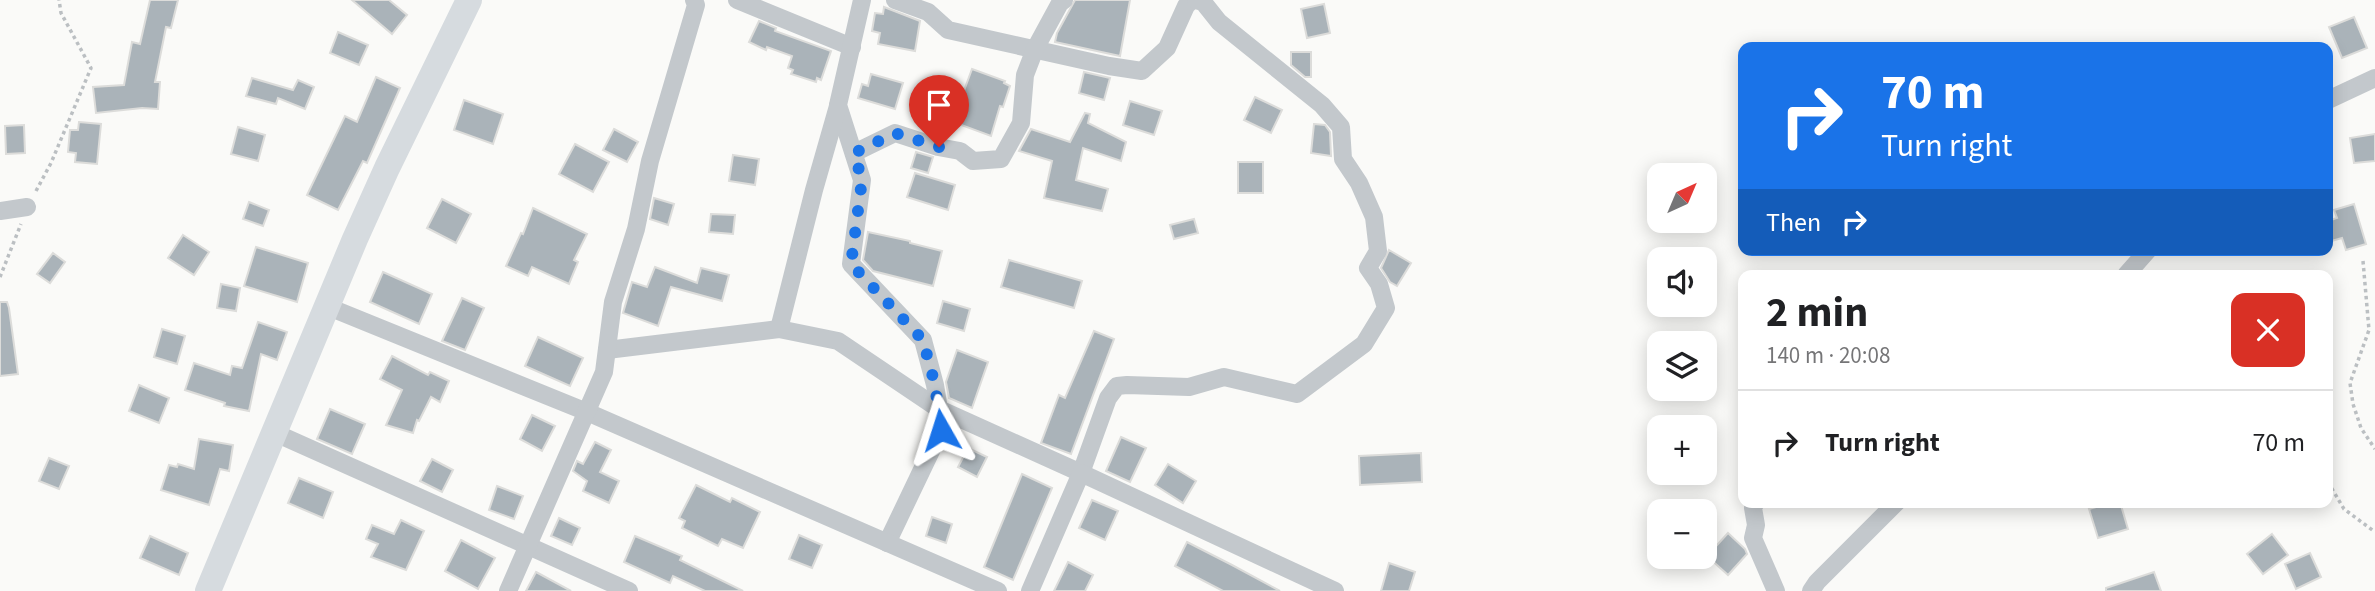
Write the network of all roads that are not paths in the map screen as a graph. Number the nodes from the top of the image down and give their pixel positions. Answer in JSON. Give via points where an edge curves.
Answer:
{"nodes":[{"id":1,"x":469,"y":0,"type":"edge"},
{"id":2,"x":694,"y":0,"type":"edge"},
{"id":3,"x":737,"y":0,"type":"edge"},
{"id":4,"x":862,"y":0,"type":"edge"},
{"id":5,"x":895,"y":0,"type":"edge"},
{"id":6,"x":1064,"y":0,"type":"edge"},
{"id":7,"x":1194,"y":0,"type":"edge"},
{"id":8,"x":852,"y":47,"type":"junction"},
{"id":9,"x":1035,"y":49,"type":"junction"},
{"id":10,"x":2375,"y":78,"type":"edge"},
{"id":11,"x":2333,"y":98,"type":"edge"},
{"id":12,"x":838,"y":105,"type":"junction"},
{"id":13,"x":854,"y":153,"type":"junction"},
{"id":14,"x":27,"y":207,"type":"road end"},
{"id":15,"x":0,"y":211,"type":"edge"},
{"id":16,"x":2143,"y":256,"type":"edge"},
{"id":17,"x":2130,"y":270,"type":"edge"},
{"id":18,"x":326,"y":306,"type":"junction"},
{"id":19,"x":779,"y":329,"type":"junction"},
{"id":20,"x":607,"y":350,"type":"junction"},
{"id":21,"x":939,"y":409,"type":"junction"},
{"id":22,"x":587,"y":412,"type":"junction"},
{"id":23,"x":273,"y":432,"type":"junction"},
{"id":24,"x":1081,"y":473,"type":"junction"},
{"id":25,"x":1753,"y":508,"type":"edge"},
{"id":26,"x":1891,"y":508,"type":"edge"},
{"id":27,"x":887,"y":543,"type":"junction"},
{"id":28,"x":528,"y":546,"type":"junction"},
{"id":29,"x":208,"y":591,"type":"edge"},
{"id":30,"x":508,"y":591,"type":"edge"},
{"id":31,"x":629,"y":591,"type":"edge"},
{"id":32,"x":998,"y":591,"type":"edge"},
{"id":33,"x":1030,"y":591,"type":"edge"},
{"id":34,"x":1335,"y":591,"type":"edge"},
{"id":35,"x":1776,"y":591,"type":"edge"},
{"id":36,"x":1811,"y":591,"type":"edge"}],
"edges":[{"from":1,"to":18,"type":"main road"},
{"from":2,"to":20,"type":"street","via":[[613,302]]},
{"from":3,"to":8,"type":"street"},
{"from":4,"to":8,"type":"street"},
{"from":5,"to":9,"type":"street","via":[[929,12],[948,30]]},
{"from":6,"to":9,"type":"street"},
{"from":7,"to":9,"type":"street","via":[[1186,6],[1167,48],[1142,71]]},
{"from":7,"to":24,"type":"street","via":[[1203,2],[1219,22],[1322,105],[1341,127],[1343,159],[1374,217],[1378,251],[1368,268],[1386,308],[1364,344],[1297,394],[1224,377],[1189,387],[1116,386]]},
{"from":8,"to":12,"type":"street"},
{"from":9,"to":13,"type":"street","via":[[1026,75],[1021,123],[1001,159],[973,162],[960,151],[895,133]]},
{"from":10,"to":11,"type":"street"},
{"from":12,"to":13,"type":"street"},
{"from":12,"to":19,"type":"street"},
{"from":13,"to":21,"type":"street","via":[[862,180],[851,264],[923,340]]},
{"from":14,"to":15,"type":"street"},
{"from":16,"to":17,"type":"street"},
{"from":18,"to":22,"type":"street"},
{"from":18,"to":23,"type":"main road"},
{"from":19,"to":20,"type":"street"},
{"from":19,"to":21,"type":"street","via":[[838,341]]},
{"from":20,"to":22,"type":"street","via":[[604,372]]},
{"from":21,"to":24,"type":"street"},
{"from":21,"to":27,"type":"street","via":[[941,430]]},
{"from":22,"to":27,"type":"street"},
{"from":22,"to":28,"type":"street"},
{"from":23,"to":28,"type":"street"},
{"from":23,"to":29,"type":"main road"},
{"from":24,"to":33,"type":"street"},
{"from":24,"to":34,"type":"street"},
{"from":25,"to":35,"type":"street","via":[[1754,538]]},
{"from":26,"to":36,"type":"street"},
{"from":27,"to":32,"type":"street"},
{"from":28,"to":30,"type":"street"},
{"from":28,"to":31,"type":"street"}]}
